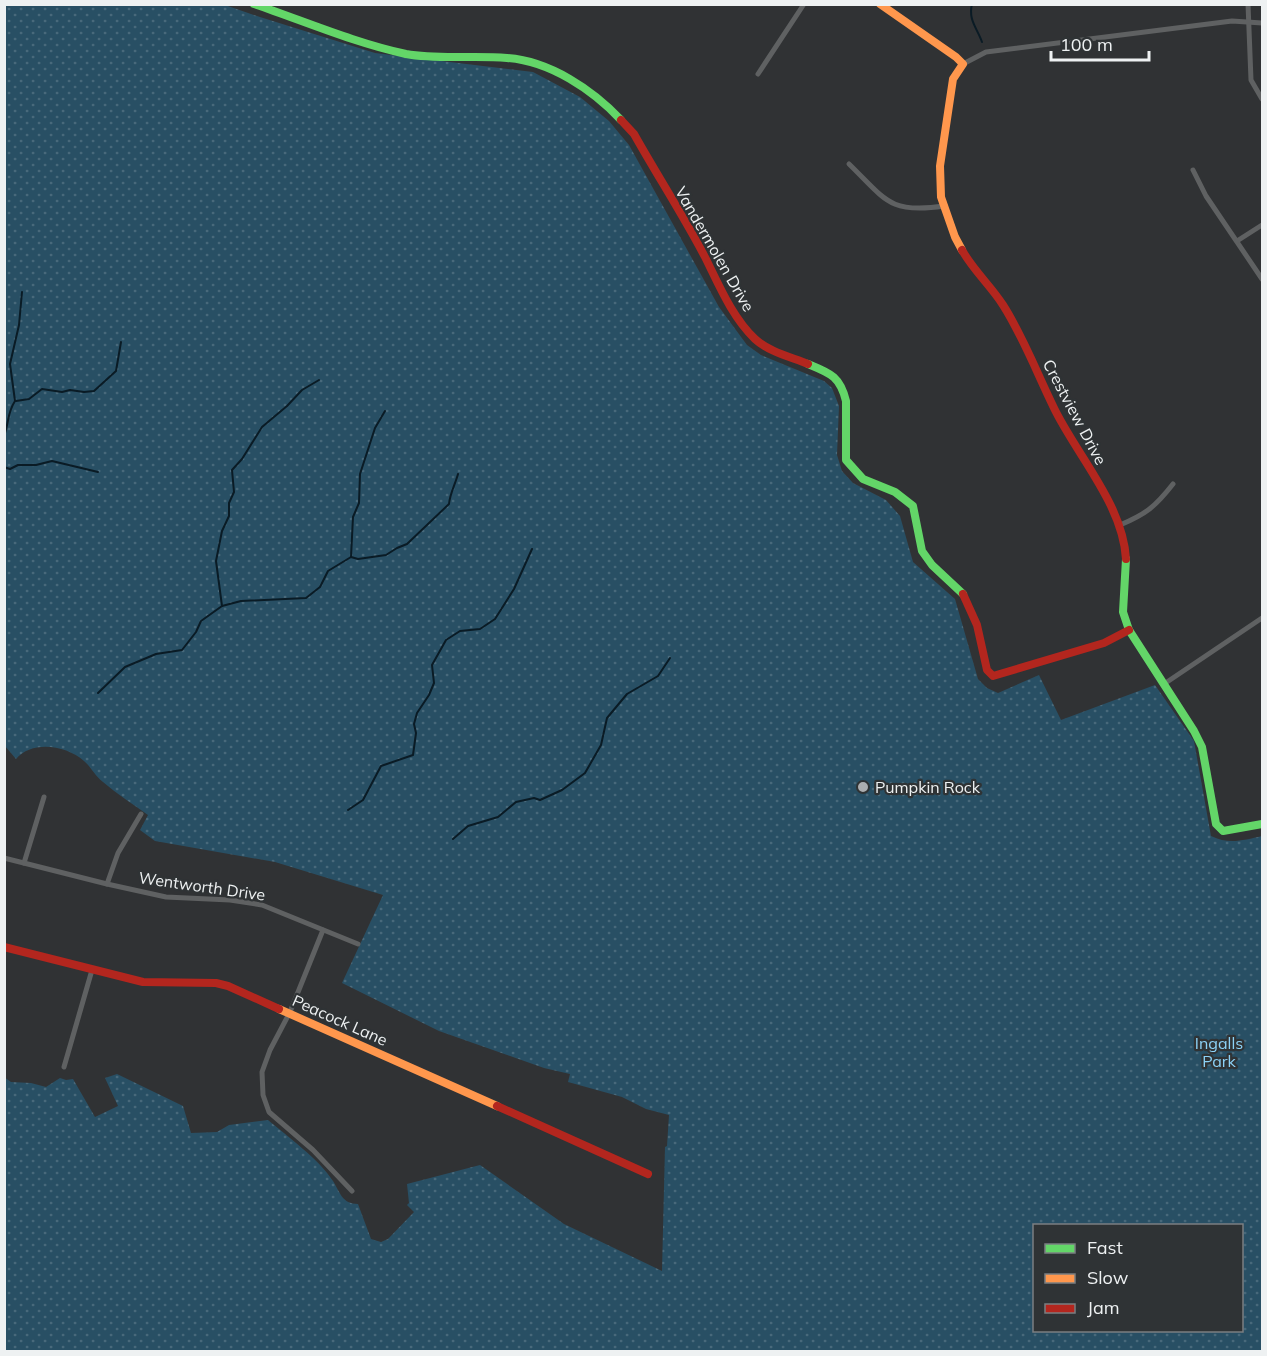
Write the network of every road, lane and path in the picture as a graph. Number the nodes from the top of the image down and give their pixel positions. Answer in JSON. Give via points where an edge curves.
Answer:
{"nodes":[{"id":1,"x":254,"y":4,"type":"edge"},
{"id":2,"x":804,"y":4,"type":"edge"},
{"id":3,"x":880,"y":4,"type":"edge"},
{"id":4,"x":1248,"y":4,"type":"edge"},
{"id":5,"x":1250,"y":22,"type":"junction"},
{"id":6,"x":1263,"y":23,"type":"edge"},
{"id":7,"x":963,"y":64,"type":"junction"},
{"id":8,"x":758,"y":74,"type":"dead end"},
{"id":9,"x":1263,"y":99,"type":"edge"},
{"id":10,"x":849,"y":164,"type":"dead end"},
{"id":11,"x":1193,"y":170,"type":"dead end"},
{"id":12,"x":944,"y":206,"type":"junction"},
{"id":13,"x":1263,"y":225,"type":"edge"},
{"id":14,"x":1237,"y":241,"type":"junction"},
{"id":15,"x":1263,"y":279,"type":"edge"},
{"id":16,"x":1173,"y":484,"type":"dead end"},
{"id":17,"x":1120,"y":525,"type":"junction"},
{"id":18,"x":1263,"y":618,"type":"edge"},
{"id":19,"x":1129,"y":630,"type":"junction"},
{"id":20,"x":1164,"y":684,"type":"junction"},
{"id":21,"x":44,"y":796,"type":"dead end"},
{"id":22,"x":141,"y":814,"type":"dead end"},
{"id":23,"x":1263,"y":824,"type":"edge"},
{"id":24,"x":4,"y":858,"type":"edge"},
{"id":25,"x":24,"y":863,"type":"junction"},
{"id":26,"x":107,"y":884,"type":"junction"},
{"id":27,"x":322,"y":930,"type":"junction"},
{"id":28,"x":357,"y":944,"type":"dead end"},
{"id":29,"x":4,"y":947,"type":"edge"},
{"id":30,"x":92,"y":970,"type":"junction"},
{"id":31,"x":290,"y":1012,"type":"junction"},
{"id":32,"x":64,"y":1066,"type":"dead end"},
{"id":33,"x":648,"y":1174,"type":"dead end"},
{"id":34,"x":352,"y":1191,"type":"dead end"}],
"edges":[{"from":1,"to":19,"type":"street","name":"Vandermolen Drive","via":[[408,54],[508,58],[534,63],[604,102],[634,134],[747,330],[768,348],[834,375],[846,401],[846,460],[863,479],[895,492],[913,506],[922,551],[969,603],[987,670],[993,676],[1008,673],[1104,643]]},
{"from":2,"to":8,"type":"street"},
{"from":3,"to":7,"type":"street"},
{"from":4,"to":5,"type":"street"},
{"from":5,"to":6,"type":"street"},
{"from":5,"to":7,"type":"street","via":[[1232,21],[986,52]]},
{"from":5,"to":9,"type":"street","via":[[1251,80]]},
{"from":7,"to":12,"type":"street","name":"Crestview Drive","via":[[953,79],[940,166],[940,197]]},
{"from":10,"to":12,"type":"street","via":[[885,200],[903,208]]},
{"from":11,"to":14,"type":"street"},
{"from":12,"to":17,"type":"street","name":"Crestview Drive","via":[[967,259],[1005,308],[1057,414]]},
{"from":13,"to":14,"type":"street"},
{"from":14,"to":15,"type":"street"},
{"from":16,"to":17,"type":"street","via":[[1157,504]]},
{"from":17,"to":19,"type":"street","name":"Crestview Drive","via":[[1126,564],[1123,612]]},
{"from":18,"to":20,"type":"street"},
{"from":19,"to":20,"type":"street","name":"Crestview Drive"},
{"from":20,"to":23,"type":"street","name":"Crestview Drive","via":[[1202,747],[1216,824],[1223,831]]},
{"from":21,"to":25,"type":"street"},
{"from":22,"to":26,"type":"street","via":[[118,853]]},
{"from":24,"to":25,"type":"street","name":"Wentworth Drive"},
{"from":25,"to":26,"type":"street","name":"Wentworth Drive"},
{"from":26,"to":27,"type":"street","name":"Wentworth Drive","via":[[166,897],[262,905]]},
{"from":27,"to":28,"type":"street","name":"Wentworth Drive"},
{"from":27,"to":31,"type":"street"},
{"from":29,"to":30,"type":"street","name":"Peacock Lane"},
{"from":30,"to":31,"type":"street","name":"Peacock Lane","via":[[150,983],[223,984]]},
{"from":30,"to":32,"type":"street"},
{"from":31,"to":33,"type":"street","name":"Peacock Lane"},
{"from":31,"to":34,"type":"street","via":[[262,1072],[263,1095],[269,1112]]}]}
